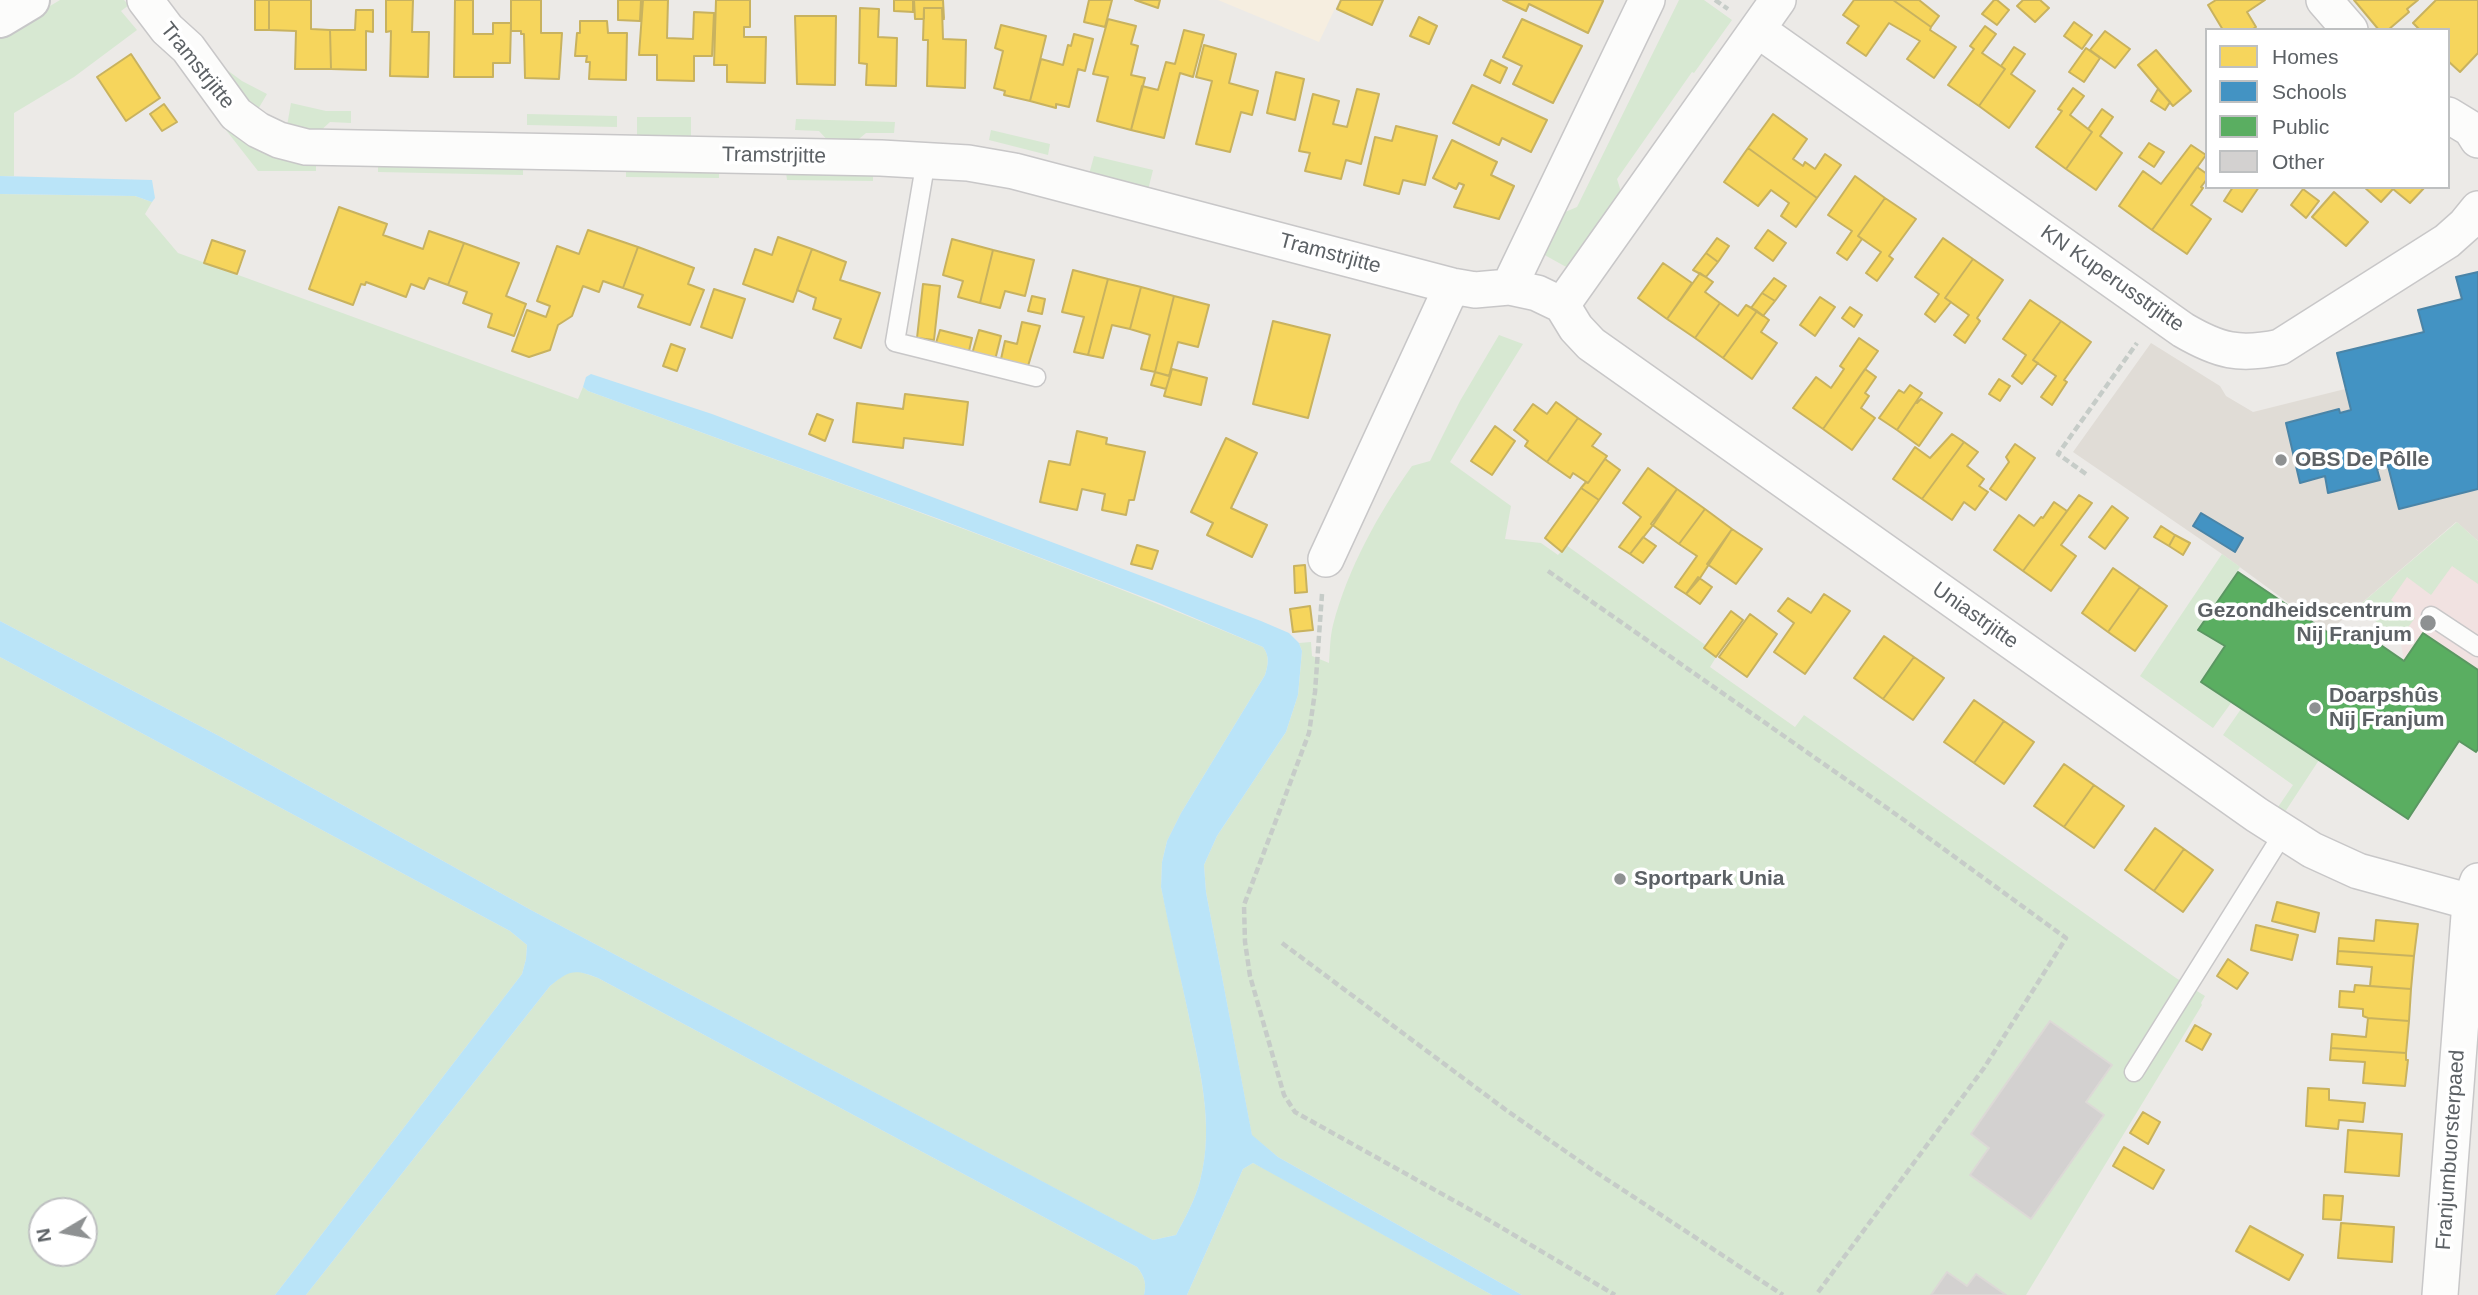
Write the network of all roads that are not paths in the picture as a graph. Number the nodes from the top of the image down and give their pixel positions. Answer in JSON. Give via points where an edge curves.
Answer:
{"nodes":[{"id":1,"x":30,"y":0,"type":"edge"},
{"id":2,"x":145,"y":0,"type":"edge"},
{"id":3,"x":1647,"y":0,"type":"edge"},
{"id":4,"x":1778,"y":0,"type":"edge"},
{"id":5,"x":2324,"y":0,"type":"edge"},
{"id":6,"x":0,"y":18,"type":"edge"},
{"id":7,"x":2348,"y":28,"type":"edge"},
{"id":8,"x":1758,"y":30,"type":"junction"},
{"id":9,"x":926,"y":160,"type":"junction"},
{"id":10,"x":2478,"y":209,"type":"edge"},
{"id":11,"x":1452,"y":286,"type":"junction"},
{"id":12,"x":1508,"y":287,"type":"junction"},
{"id":13,"x":1562,"y":305,"type":"junction"},
{"id":14,"x":1036,"y":377,"type":"dead end"},
{"id":15,"x":1326,"y":559,"type":"road end"},
{"id":16,"x":2431,"y":616,"type":"dead end"},
{"id":17,"x":2478,"y":647,"type":"edge"},
{"id":18,"x":2284,"y":832,"type":"junction"},
{"id":19,"x":2475,"y":896,"type":"edge"},
{"id":20,"x":2134,"y":1072,"type":"dead end"},
{"id":21,"x":2440,"y":1295,"type":"edge"}],
"edges":[{"from":1,"to":6,"type":"main road"},
{"from":2,"to":9,"type":"street","name":"Tramstrjitte","via":[[188,48],[236,114],[279,140],[306,147]]},
{"from":3,"to":12,"type":"street"},
{"from":4,"to":8,"type":"street"},
{"from":5,"to":7,"type":"street"},
{"from":8,"to":10,"type":"street","name":"KN Kuperusstrjitte","via":[[2158,312],[2206,343],[2229,351],[2254,353],[2280,347],[2447,241]]},
{"from":8,"to":13,"type":"street"},
{"from":9,"to":11,"type":"street","name":"Tramstrjitte","via":[[1014,171]]},
{"from":9,"to":14,"type":"lane","via":[[895,342]]},
{"from":11,"to":12,"type":"street","name":"Tramstrjitte","via":[[1475,290]]},
{"from":11,"to":15,"type":"street"},
{"from":12,"to":13,"type":"street"},
{"from":13,"to":18,"type":"street","name":"Uniastrjitte","via":[[1591,344]]},
{"from":16,"to":17,"type":"lane"},
{"from":18,"to":19,"type":"street","name":"Uniastrjitte","via":[[2358,871]]},
{"from":18,"to":20,"type":"lane"},
{"from":19,"to":21,"type":"street","name":"Franjumbuorsterpaed"}]}
